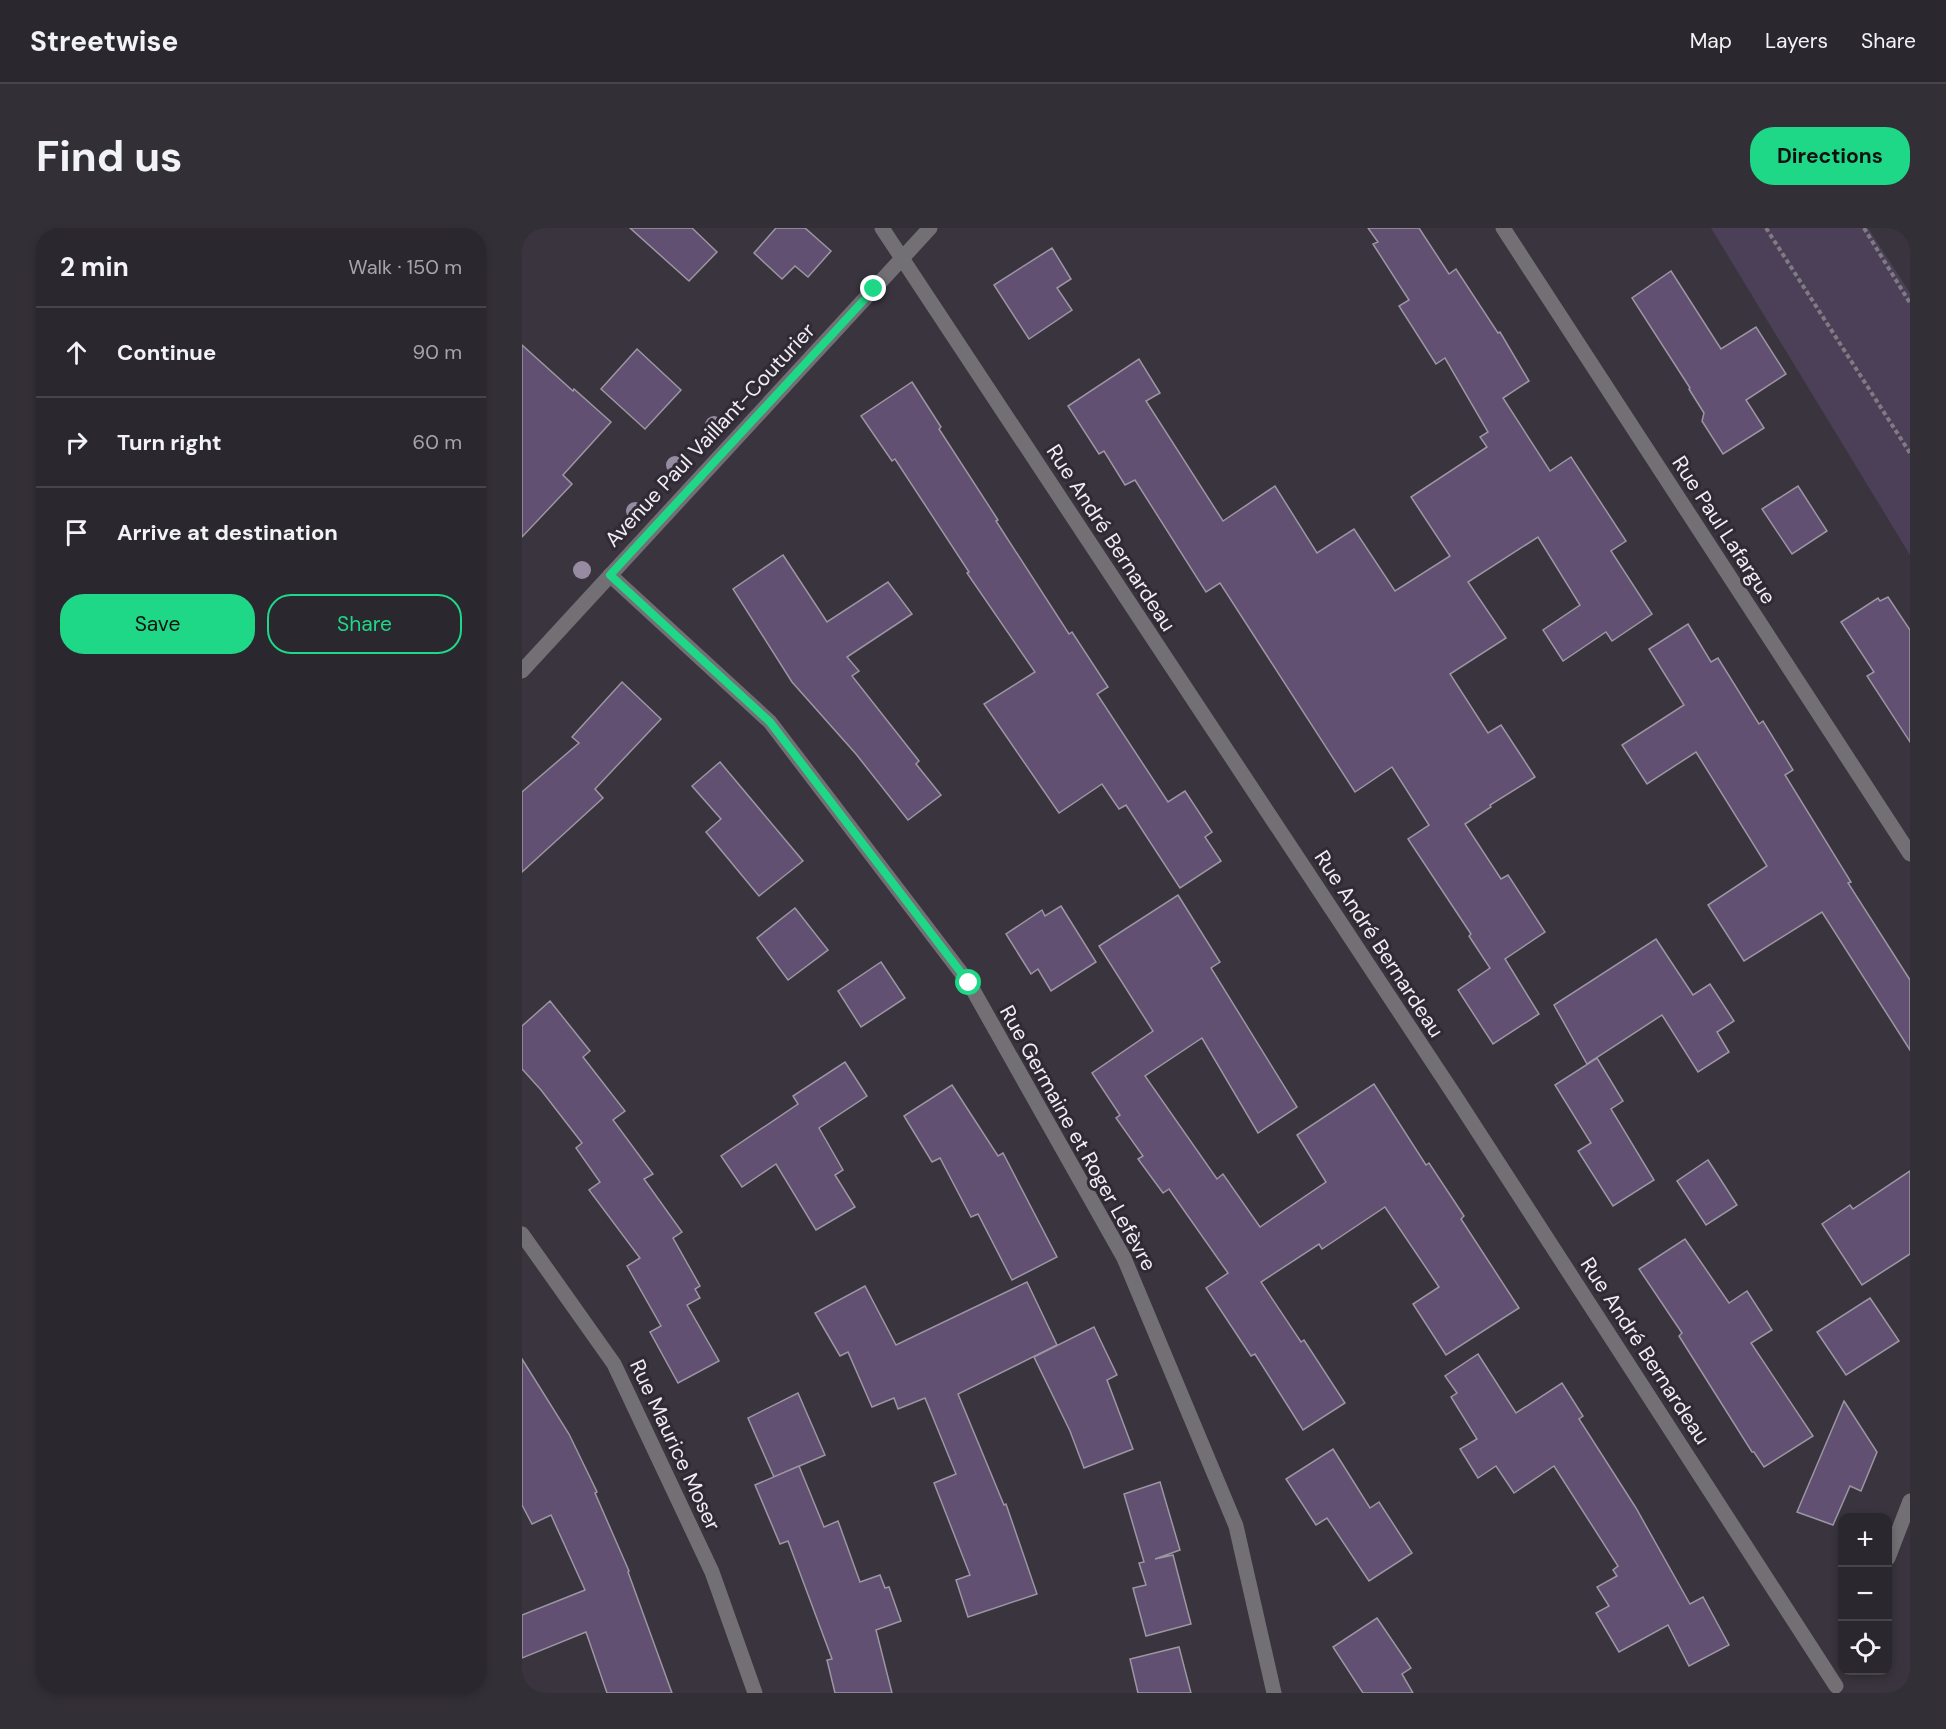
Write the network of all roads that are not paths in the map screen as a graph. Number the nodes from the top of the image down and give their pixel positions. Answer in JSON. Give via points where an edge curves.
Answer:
{"nodes":[{"id":1,"x":882,"y":228,"type":"edge"},
{"id":2,"x":930,"y":228,"type":"edge"},
{"id":3,"x":1503,"y":228,"type":"edge"},
{"id":4,"x":902,"y":259,"type":"junction"},
{"id":5,"x":610,"y":575,"type":"junction"},
{"id":6,"x":522,"y":672,"type":"edge"},
{"id":7,"x":1910,"y":854,"type":"edge"},
{"id":8,"x":522,"y":1234,"type":"edge"},
{"id":9,"x":1910,"y":1501,"type":"edge"},
{"id":10,"x":1892,"y":1546,"type":"edge"},
{"id":11,"x":1841,"y":1675,"type":"edge"},
{"id":12,"x":1835,"y":1689,"type":"edge"},
{"id":13,"x":754,"y":1693,"type":"edge"},
{"id":14,"x":1274,"y":1693,"type":"edge"}],
"edges":[{"from":1,"to":4,"type":"street","name":"Rue André Bernardeau"},
{"from":2,"to":4,"type":"street","name":"Avenue Paul Vaillant-Couturier"},
{"from":3,"to":7,"type":"street","name":"Rue Paul Lafargue"},
{"from":4,"to":5,"type":"street","name":"Avenue Paul Vaillant-Couturier"},
{"from":4,"to":12,"type":"street","name":"Rue André Bernardeau","via":[[1455,1096]]},
{"from":5,"to":6,"type":"street","name":"Avenue Paul Vaillant-Couturier"},
{"from":5,"to":14,"type":"street","name":"Rue Germaine et Roger Lefèvre","via":[[770,722],[969,983],[1124,1258],[1236,1526]]},
{"from":8,"to":13,"type":"street","name":"Rue Maurice Moser","via":[[614,1364],[712,1572]]},
{"from":9,"to":10,"type":"street"},
{"from":11,"to":12,"type":"street"}]}
